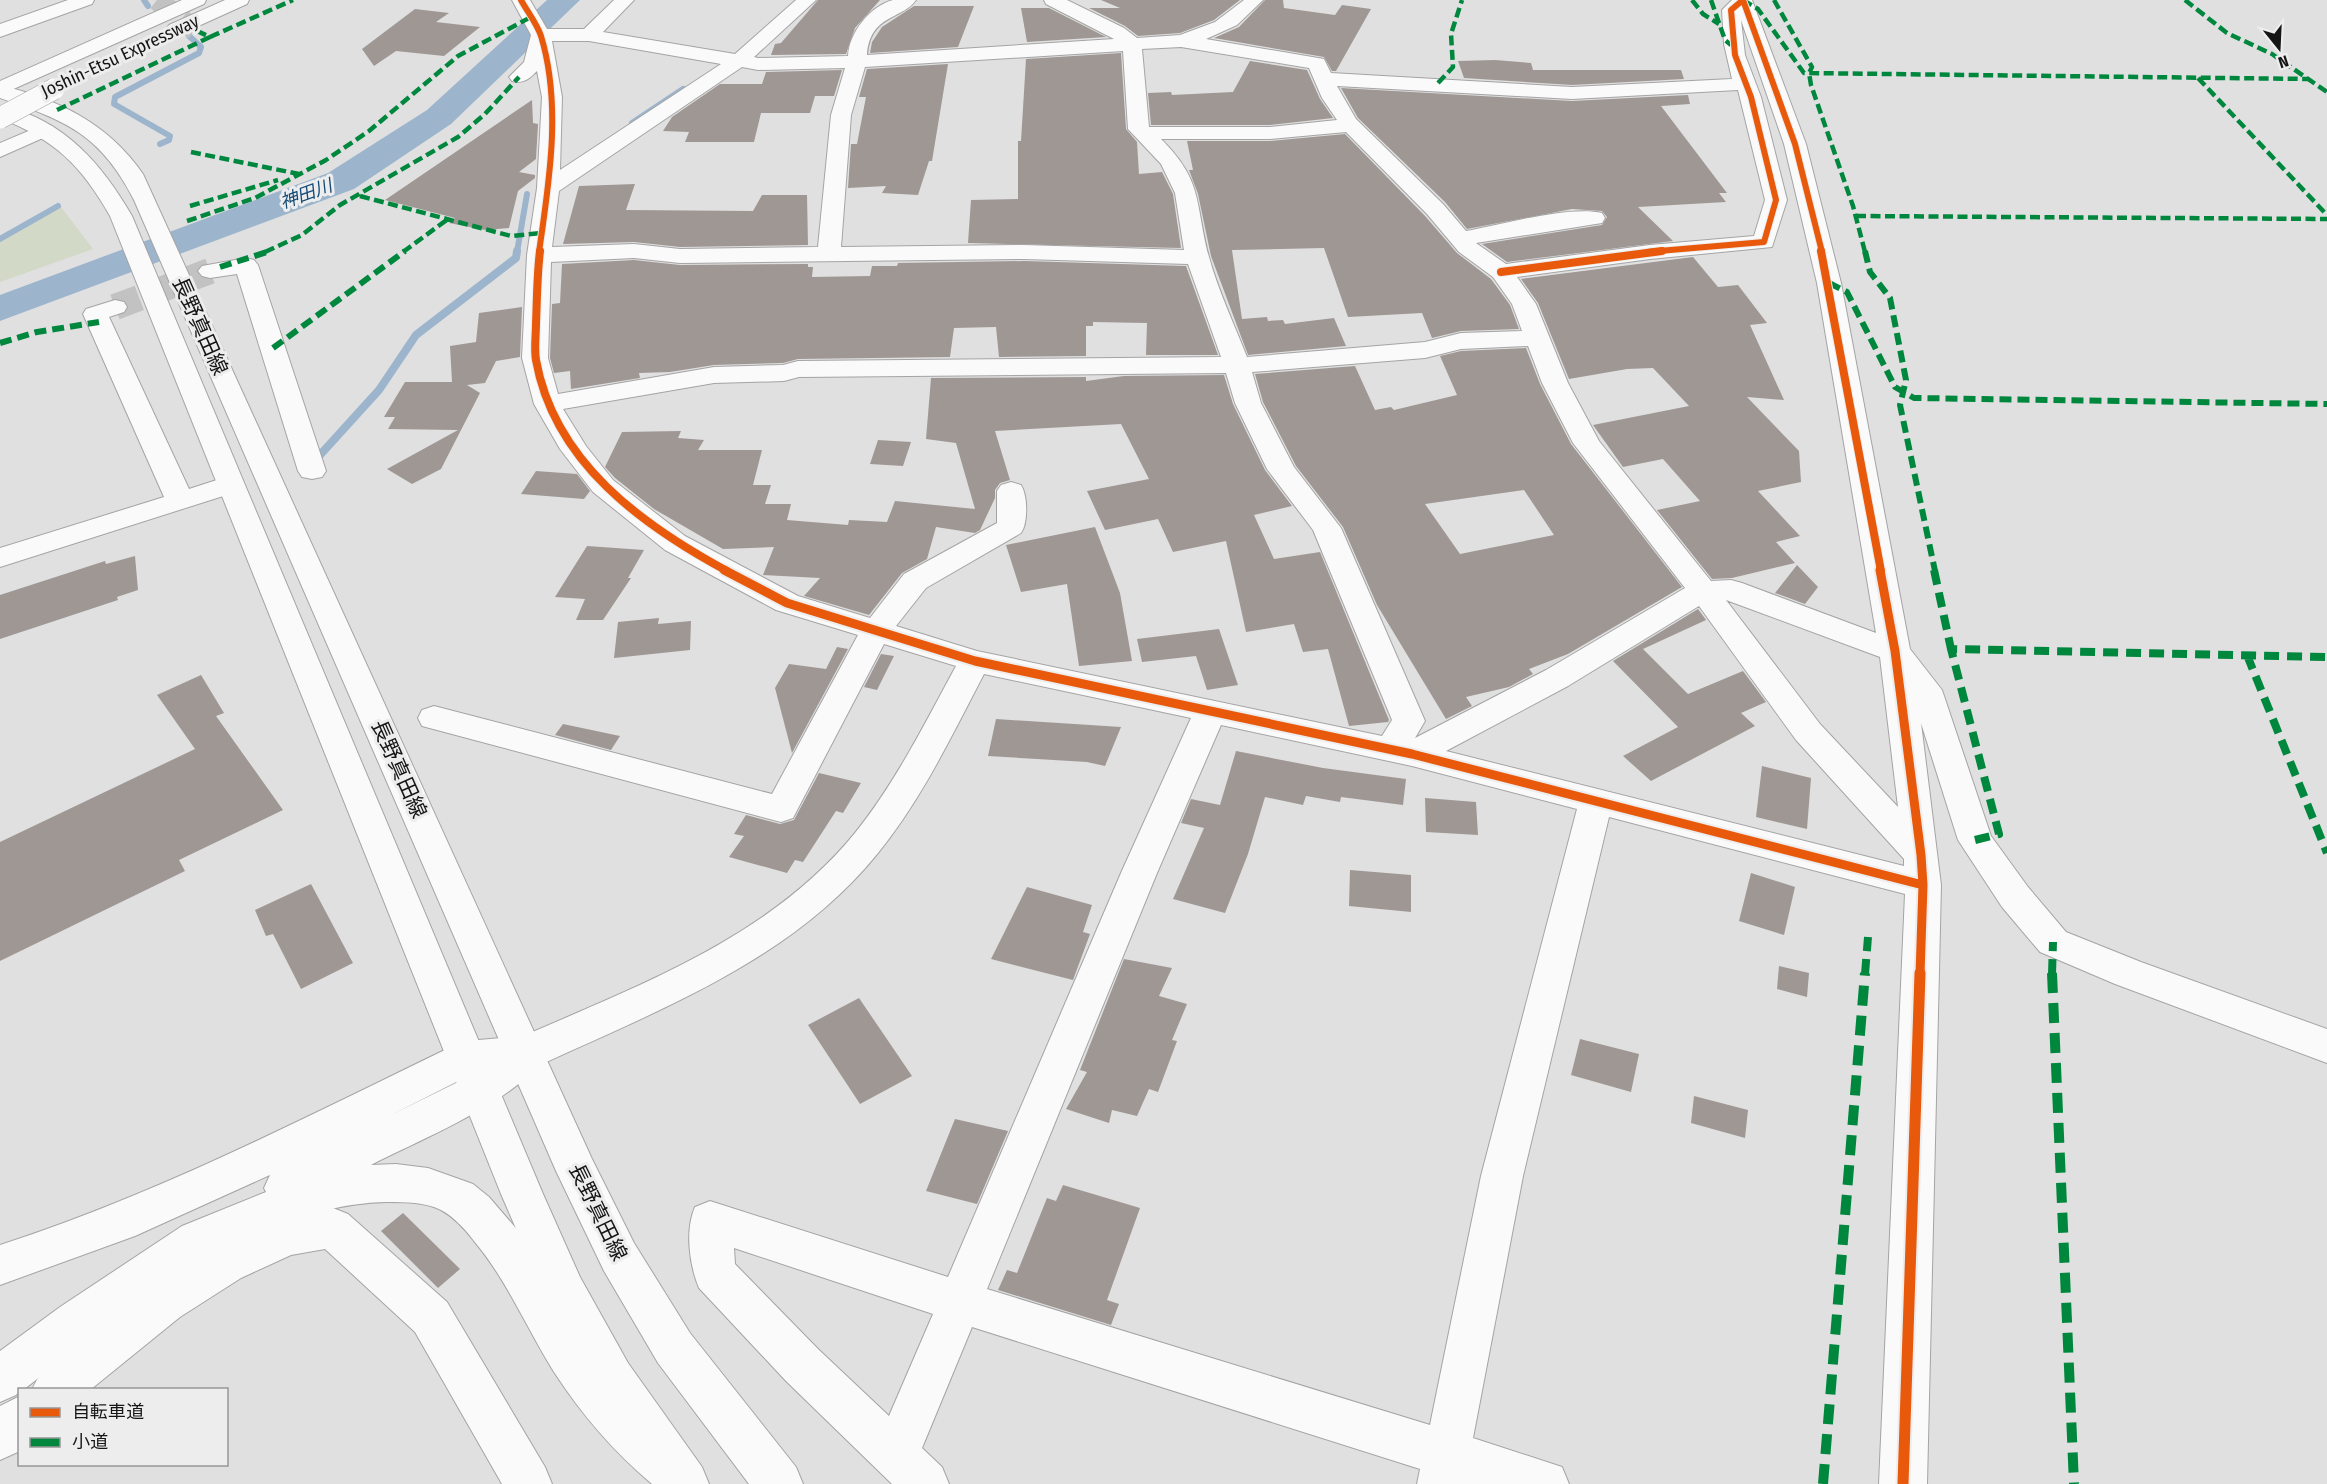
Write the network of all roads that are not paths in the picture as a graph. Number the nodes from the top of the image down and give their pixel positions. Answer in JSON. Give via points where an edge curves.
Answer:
{"nodes":[{"id":1,"x":85,"y":0,"type":"edge"},
{"id":2,"x":197,"y":0,"type":"edge"},
{"id":3,"x":205,"y":0,"type":"edge"},
{"id":4,"x":240,"y":0,"type":"edge"},
{"id":5,"x":521,"y":0,"type":"edge"},
{"id":6,"x":625,"y":0,"type":"edge"},
{"id":7,"x":807,"y":0,"type":"edge"},
{"id":8,"x":907,"y":0,"type":"edge"},
{"id":9,"x":1053,"y":0,"type":"edge"},
{"id":10,"x":1254,"y":0,"type":"edge"},
{"id":11,"x":537,"y":28,"type":"junction"},
{"id":12,"x":0,"y":31,"type":"edge"},
{"id":13,"x":589,"y":35,"type":"junction"},
{"id":14,"x":1181,"y":41,"type":"junction"},
{"id":15,"x":1132,"y":44,"type":"junction"},
{"id":16,"x":741,"y":59,"type":"junction"},
{"id":17,"x":108,"y":60,"type":"junction"},
{"id":18,"x":857,"y":62,"type":"junction"},
{"id":19,"x":90,"y":70,"type":"dead end"},
{"id":20,"x":519,"y":77,"type":"dead end"},
{"id":21,"x":29,"y":78,"type":"junction"},
{"id":22,"x":1325,"y":80,"type":"junction"},
{"id":23,"x":1744,"y":84,"type":"junction"},
{"id":24,"x":59,"y":85,"type":"junction"},
{"id":25,"x":0,"y":90,"type":"edge"},
{"id":26,"x":0,"y":95,"type":"edge"},
{"id":27,"x":0,"y":112,"type":"edge"},
{"id":28,"x":0,"y":118,"type":"edge"},
{"id":29,"x":1351,"y":126,"type":"junction"},
{"id":30,"x":45,"y":130,"type":"junction"},
{"id":31,"x":1143,"y":133,"type":"junction"},
{"id":32,"x":0,"y":151,"type":"edge"},
{"id":33,"x":548,"y":188,"type":"junction"},
{"id":34,"x":1594,"y":218,"type":"dead end"},
{"id":35,"x":1460,"y":239,"type":"junction"},
{"id":36,"x":829,"y":253,"type":"junction"},
{"id":37,"x":539,"y":255,"type":"junction"},
{"id":38,"x":1197,"y":256,"type":"junction"},
{"id":39,"x":210,"y":271,"type":"tunnel mouth"},
{"id":40,"x":1501,"y":272,"type":"junction"},
{"id":41,"x":161,"y":275,"type":"junction"},
{"id":42,"x":115,"y":307,"type":"tunnel mouth"},
{"id":43,"x":1538,"y":338,"type":"junction"},
{"id":44,"x":1237,"y":365,"type":"junction"},
{"id":45,"x":547,"y":404,"type":"junction"},
{"id":46,"x":312,"y":471,"type":"dead end"},
{"id":47,"x":229,"y":484,"type":"junction"},
{"id":48,"x":1011,"y":491,"type":"dead end"},
{"id":49,"x":180,"y":501,"type":"junction"},
{"id":50,"x":0,"y":558,"type":"edge"},
{"id":51,"x":1702,"y":591,"type":"junction"},
{"id":52,"x":875,"y":632,"type":"junction"},
{"id":53,"x":1895,"y":651,"type":"junction"},
{"id":54,"x":975,"y":661,"type":"junction"},
{"id":55,"x":1211,"y":710,"type":"junction"},
{"id":56,"x":434,"y":718,"type":"dead end"},
{"id":57,"x":1402,"y":751,"type":"junction"},
{"id":58,"x":1596,"y":800,"type":"junction"},
{"id":59,"x":1922,"y":870,"type":"junction"},
{"id":60,"x":2327,"y":1046,"type":"edge"},
{"id":61,"x":526,"y":1053,"type":"junction"},
{"id":62,"x":473,"y":1074,"type":"junction"},
{"id":63,"x":178,"y":1252,"type":"junction"},
{"id":64,"x":0,"y":1265,"type":"edge"},
{"id":65,"x":962,"y":1301,"type":"junction"},
{"id":66,"x":0,"y":1379,"type":"edge"},
{"id":67,"x":56,"y":1388,"type":"edge"},
{"id":68,"x":18,"y":1421,"type":"edge"},
{"id":69,"x":0,"y":1437,"type":"edge"},
{"id":70,"x":1445,"y":1468,"type":"edge"},
{"id":71,"x":911,"y":1469,"type":"edge"},
{"id":72,"x":680,"y":1479,"type":"edge"},
{"id":73,"x":528,"y":1484,"type":"edge"},
{"id":74,"x":779,"y":1484,"type":"edge"},
{"id":75,"x":1545,"y":1484,"type":"edge"},
{"id":76,"x":1903,"y":1484,"type":"edge"}],
"edges":[{"from":1,"to":12,"type":"main road"},
{"from":2,"to":21,"type":"main road"},
{"from":3,"to":21,"type":"main road","name":"Joshin-Etsu Expressway"},
{"from":4,"to":17,"type":"main road","name":"Joshin-Etsu Expressway"},
{"from":5,"to":11,"type":"main road"},
{"from":6,"to":13,"type":"main road"},
{"from":7,"to":16,"type":"main road"},
{"from":8,"to":18,"type":"main road","via":[[871,22],[858,47]]},
{"from":9,"to":15,"type":"main road","via":[[1117,32]]},
{"from":10,"to":14,"type":"main road","via":[[1242,14],[1211,33]]},
{"from":11,"to":13,"type":"main road"},
{"from":11,"to":20,"type":"main road","via":[[533,64]]},
{"from":11,"to":33,"type":"main road","via":[[552,97]]},
{"from":13,"to":16,"type":"main road"},
{"from":14,"to":15,"type":"main road"},
{"from":14,"to":22,"type":"main road","via":[[1317,63]]},
{"from":15,"to":18,"type":"main road"},
{"from":15,"to":31,"type":"main road","via":[[1139,129]]},
{"from":16,"to":18,"type":"main road","via":[[758,63]]},
{"from":16,"to":33,"type":"main road"},
{"from":17,"to":19,"type":"main road"},
{"from":17,"to":24,"type":"main road","name":"Joshin-Etsu Expressway"},
{"from":18,"to":36,"type":"main road","via":[[841,115]]},
{"from":21,"to":25,"type":"main road"},
{"from":21,"to":26,"type":"main road","name":"Joshin-Etsu Expressway"},
{"from":22,"to":23,"type":"main road","via":[[1572,93]]},
{"from":22,"to":29,"type":"main road"},
{"from":23,"to":40,"type":"main road","via":[[1751,97],[1776,200],[1764,242]]},
{"from":23,"to":53,"type":"main road","via":[[1731,41],[1731,10],[1743,0],[1795,144],[1829,283]]},
{"from":24,"to":27,"type":"main road","name":"Joshin-Etsu Expressway","bridge":true},
{"from":24,"to":28,"type":"main road","bridge":true},
{"from":25,"to":41,"type":"main road","name":"長野真田線","via":[[64,113],[112,145],[135,176],[161,234]]},
{"from":27,"to":30,"type":"main road","name":"長野真田線"},
{"from":29,"to":31,"type":"main road","via":[[1270,133]]},
{"from":29,"to":35,"type":"main road"},
{"from":30,"to":32,"type":"main road"},
{"from":30,"to":41,"type":"main road","name":"長野真田線","via":[[72,147],[98,175],[132,245]]},
{"from":31,"to":38,"type":"main road","via":[[1171,161],[1186,193]]},
{"from":33,"to":37,"type":"main road"},
{"from":34,"to":35,"type":"main road"},
{"from":35,"to":40,"type":"main road"},
{"from":36,"to":37,"type":"main road","via":[[680,256],[634,251]]},
{"from":36,"to":38,"type":"main road"},
{"from":37,"to":45,"type":"main road","via":[[535,358]]},
{"from":38,"to":44,"type":"main road"},
{"from":39,"to":46,"type":"main road","via":[[246,265]]},
{"from":40,"to":43,"type":"main road","via":[[1524,304]]},
{"from":41,"to":47,"type":"main road","name":"長野真田線"},
{"from":41,"to":61,"type":"main road","name":"長野真田線"},
{"from":42,"to":49,"type":"main road","via":[[95,314]]},
{"from":43,"to":44,"type":"main road","via":[[1461,341],[1425,350]]},
{"from":43,"to":51,"type":"main road","via":[[1555,383],[1587,443]]},
{"from":44,"to":45,"type":"main road","via":[[798,369],[714,375]]},
{"from":44,"to":57,"type":"main road","via":[[1248,403],[1281,469],[1327,528],[1409,721]]},
{"from":45,"to":52,"type":"main road","via":[[574,449],[603,486],[675,543],[788,603]]},
{"from":47,"to":49,"type":"main road"},
{"from":47,"to":62,"type":"main road","name":"長野真田線"},
{"from":48,"to":52,"type":"main road","via":[[1011,527],[915,581]]},
{"from":49,"to":50,"type":"main road"},
{"from":51,"to":53,"type":"main road","via":[[1731,590]]},
{"from":51,"to":57,"type":"main road","via":[[1557,678]]},
{"from":51,"to":59,"type":"main road","via":[[1808,732]]},
{"from":52,"to":54,"type":"main road"},
{"from":52,"to":56,"type":"main road","via":[[781,809]]},
{"from":53,"to":59,"type":"main road"},
{"from":53,"to":60,"type":"main road","via":[[1926,690],[1975,840],[2053,942]]},
{"from":54,"to":55,"type":"main road"},
{"from":54,"to":61,"type":"main road","via":[[896,804],[832,883],[742,950]]},
{"from":55,"to":57,"type":"main road"},
{"from":55,"to":65,"type":"main road","via":[[1125,906]]},
{"from":57,"to":58,"type":"main road"},
{"from":58,"to":59,"type":"main road"},
{"from":58,"to":70,"type":"main road","via":[[1502,1176]]},
{"from":59,"to":76,"type":"main road"},
{"from":61,"to":62,"type":"main road"},
{"from":61,"to":74,"type":"main road","name":"長野真田線","via":[[619,1257],[674,1348]]},
{"from":62,"to":63,"type":"main road"},
{"from":62,"to":64,"type":"main road","via":[[131,1220]]},
{"from":62,"to":72,"type":"main road","name":"長野真田線","via":[[565,1292],[612,1379]]},
{"from":63,"to":66,"type":"main road"},
{"from":63,"to":72,"type":"main road","via":[[256,1216],[333,1190],[402,1184],[429,1187],[458,1198],[477,1213],[498,1239],[571,1357],[620,1423]]},
{"from":65,"to":70,"type":"main road"},
{"from":65,"to":71,"type":"main road"},
{"from":65,"to":71,"type":"main road","via":[[710,1221],[714,1273],[802,1365]]},
{"from":67,"to":73,"type":"main road","via":[[120,1334],[219,1268],[288,1236],[333,1228],[432,1317]]},
{"from":68,"to":69,"type":"main road"},
{"from":70,"to":75,"type":"main road"}]}
